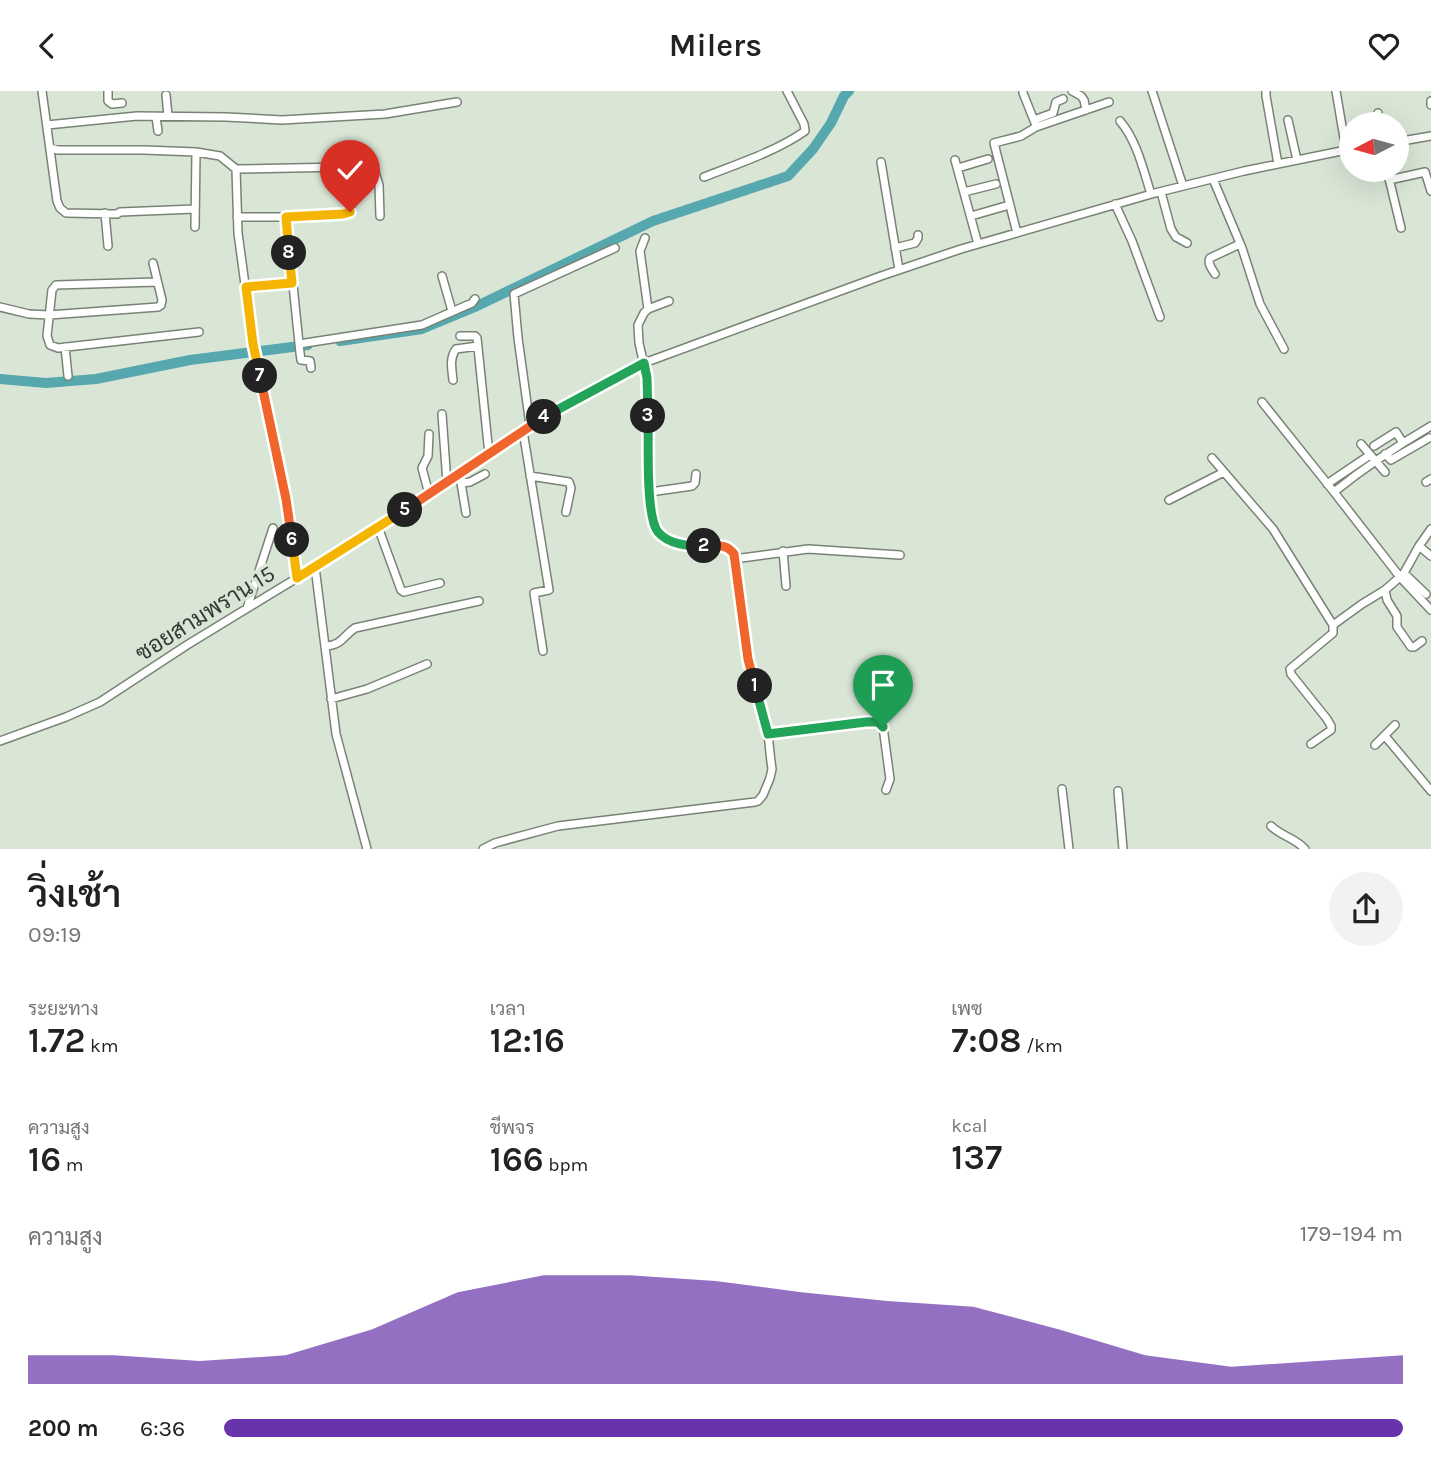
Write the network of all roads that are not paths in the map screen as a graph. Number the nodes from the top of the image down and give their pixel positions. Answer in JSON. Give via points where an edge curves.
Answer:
{"nodes":[{"id":1,"x":42,"y":91,"type":"edge"},
{"id":2,"x":108,"y":91,"type":"edge"},
{"id":3,"x":787,"y":91,"type":"edge"},
{"id":4,"x":1072,"y":91,"type":"edge"},
{"id":5,"x":1152,"y":91,"type":"edge"},
{"id":6,"x":1266,"y":91,"type":"edge"},
{"id":7,"x":1335,"y":91,"type":"edge"},
{"id":8,"x":1023,"y":93,"type":"dead end"},
{"id":9,"x":166,"y":95,"type":"dead end"},
{"id":10,"x":1063,"y":99,"type":"dead end"},
{"id":11,"x":457,"y":102,"type":"dead end"},
{"id":12,"x":1109,"y":102,"type":"dead end"},
{"id":13,"x":122,"y":103,"type":"dead end"},
{"id":14,"x":1086,"y":110,"type":"junction"},
{"id":15,"x":1340,"y":112,"type":"edge"},
{"id":16,"x":168,"y":116,"type":"junction"},
{"id":17,"x":156,"y":117,"type":"junction"},
{"id":18,"x":1288,"y":120,"type":"dead end"},
{"id":19,"x":1120,"y":121,"type":"dead end"},
{"id":20,"x":1035,"y":124,"type":"junction"},
{"id":21,"x":47,"y":125,"type":"junction"},
{"id":22,"x":158,"y":131,"type":"dead end"},
{"id":23,"x":1431,"y":136,"type":"edge"},
{"id":24,"x":1409,"y":140,"type":"edge"},
{"id":25,"x":50,"y":148,"type":"junction"},
{"id":26,"x":196,"y":152,"type":"junction"},
{"id":27,"x":1339,"y":152,"type":"edge"},
{"id":28,"x":988,"y":159,"type":"dead end"},
{"id":29,"x":1297,"y":160,"type":"junction"},
{"id":30,"x":881,"y":162,"type":"dead end"},
{"id":31,"x":1278,"y":164,"type":"junction"},
{"id":32,"x":236,"y":169,"type":"junction"},
{"id":33,"x":351,"y":171,"type":"junction"},
{"id":34,"x":1409,"y":176,"type":"edge"},
{"id":35,"x":705,"y":177,"type":"dead end"},
{"id":36,"x":1213,"y":179,"type":"junction"},
{"id":37,"x":1390,"y":182,"type":"edge"},
{"id":38,"x":996,"y":184,"type":"dead end"},
{"id":39,"x":1183,"y":186,"type":"junction"},
{"id":40,"x":1431,"y":191,"type":"edge"},
{"id":41,"x":1161,"y":192,"type":"junction"},
{"id":42,"x":964,"y":193,"type":"junction"},
{"id":43,"x":1151,"y":194,"type":"junction"},
{"id":44,"x":1115,"y":204,"type":"junction"},
{"id":45,"x":1006,"y":207,"type":"dead end"},
{"id":46,"x":195,"y":209,"type":"junction"},
{"id":47,"x":105,"y":213,"type":"junction"},
{"id":48,"x":380,"y":216,"type":"dead end"},
{"id":49,"x":971,"y":216,"type":"junction"},
{"id":50,"x":237,"y":217,"type":"junction"},
{"id":51,"x":286,"y":217,"type":"junction"},
{"id":52,"x":195,"y":227,"type":"dead end"},
{"id":53,"x":1401,"y":228,"type":"dead end"},
{"id":54,"x":1017,"y":233,"type":"junction"},
{"id":55,"x":918,"y":235,"type":"dead end"},
{"id":56,"x":645,"y":238,"type":"dead end"},
{"id":57,"x":1187,"y":243,"type":"dead end"},
{"id":58,"x":978,"y":244,"type":"junction"},
{"id":59,"x":1240,"y":244,"type":"junction"},
{"id":60,"x":108,"y":246,"type":"dead end"},
{"id":61,"x":615,"y":248,"type":"dead end"},
{"id":62,"x":895,"y":248,"type":"junction"},
{"id":63,"x":153,"y":263,"type":"dead end"},
{"id":64,"x":899,"y":269,"type":"junction"},
{"id":65,"x":1215,"y":274,"type":"dead end"},
{"id":66,"x":442,"y":276,"type":"dead end"},
{"id":67,"x":157,"y":282,"type":"junction"},
{"id":68,"x":292,"y":283,"type":"junction"},
{"id":69,"x":246,"y":287,"type":"junction"},
{"id":70,"x":475,"y":299,"type":"dead end"},
{"id":71,"x":670,"y":301,"type":"dead end"},
{"id":72,"x":0,"y":307,"type":"edge"},
{"id":73,"x":648,"y":309,"type":"junction"},
{"id":74,"x":452,"y":311,"type":"junction"},
{"id":75,"x":49,"y":315,"type":"junction"},
{"id":76,"x":1160,"y":317,"type":"dead end"},
{"id":77,"x":199,"y":332,"type":"dead end"},
{"id":78,"x":460,"y":337,"type":"dead end"},
{"id":79,"x":478,"y":346,"type":"junction"},
{"id":80,"x":65,"y":347,"type":"junction"},
{"id":81,"x":299,"y":347,"type":"junction"},
{"id":82,"x":1284,"y":349,"type":"dead end"},
{"id":83,"x":644,"y":363,"type":"junction"},
{"id":84,"x":311,"y":368,"type":"dead end"},
{"id":85,"x":68,"y":376,"type":"dead end"},
{"id":86,"x":453,"y":380,"type":"dead end"},
{"id":87,"x":1262,"y":402,"type":"dead end"},
{"id":88,"x":442,"y":414,"type":"dead end"},
{"id":89,"x":530,"y":425,"type":"junction"},
{"id":90,"x":1428,"y":428,"type":"edge"},
{"id":91,"x":523,"y":431,"type":"junction"},
{"id":92,"x":429,"y":435,"type":"dead end"},
{"id":93,"x":1430,"y":440,"type":"edge"},
{"id":94,"x":1403,"y":443,"type":"junction"},
{"id":95,"x":1361,"y":444,"type":"dead end"},
{"id":96,"x":1374,"y":446,"type":"dead end"},
{"id":97,"x":489,"y":454,"type":"junction"},
{"id":98,"x":1385,"y":454,"type":"junction"},
{"id":99,"x":1212,"y":458,"type":"dead end"},
{"id":100,"x":1373,"y":458,"type":"junction"},
{"id":101,"x":1224,"y":472,"type":"junction"},
{"id":102,"x":1385,"y":472,"type":"dead end"},
{"id":103,"x":485,"y":474,"type":"dead end"},
{"id":104,"x":696,"y":474,"type":"dead end"},
{"id":105,"x":530,"y":476,"type":"junction"},
{"id":106,"x":461,"y":478,"type":"junction"},
{"id":107,"x":447,"y":483,"type":"junction"},
{"id":108,"x":1327,"y":484,"type":"junction"},
{"id":109,"x":650,"y":492,"type":"junction"},
{"id":110,"x":1334,"y":492,"type":"junction"},
{"id":111,"x":429,"y":494,"type":"junction"},
{"id":112,"x":1169,"y":500,"type":"dead end"},
{"id":113,"x":566,"y":512,"type":"dead end"},
{"id":114,"x":466,"y":513,"type":"dead end"},
{"id":115,"x":378,"y":527,"type":"junction"},
{"id":116,"x":274,"y":528,"type":"dead end"},
{"id":117,"x":1431,"y":529,"type":"edge"},
{"id":118,"x":1419,"y":547,"type":"junction"},
{"id":119,"x":783,"y":551,"type":"junction"},
{"id":120,"x":900,"y":555,"type":"dead end"},
{"id":121,"x":1431,"y":557,"type":"edge"},
{"id":122,"x":734,"y":558,"type":"junction"},
{"id":123,"x":316,"y":567,"type":"junction"},
{"id":124,"x":1402,"y":575,"type":"junction"},
{"id":125,"x":297,"y":578,"type":"junction"},
{"id":126,"x":440,"y":583,"type":"dead end"},
{"id":127,"x":786,"y":586,"type":"dead end"},
{"id":128,"x":1385,"y":590,"type":"junction"},
{"id":129,"x":1426,"y":594,"type":"dead end"},
{"id":130,"x":479,"y":601,"type":"dead end"},
{"id":131,"x":247,"y":609,"type":"junction"},
{"id":132,"x":1431,"y":610,"type":"edge"},
{"id":133,"x":1333,"y":625,"type":"junction"},
{"id":134,"x":1422,"y":641,"type":"dead end"},
{"id":135,"x":326,"y":646,"type":"junction"},
{"id":136,"x":543,"y":651,"type":"dead end"},
{"id":137,"x":427,"y":664,"type":"dead end"},
{"id":138,"x":331,"y":699,"type":"junction"},
{"id":139,"x":1395,"y":725,"type":"dead end"},
{"id":140,"x":768,"y":734,"type":"junction"},
{"id":141,"x":1385,"y":736,"type":"junction"},
{"id":142,"x":0,"y":741,"type":"edge"},
{"id":143,"x":1311,"y":744,"type":"dead end"},
{"id":144,"x":1375,"y":745,"type":"dead end"},
{"id":145,"x":1062,"y":789,"type":"dead end"},
{"id":146,"x":887,"y":790,"type":"dead end"},
{"id":147,"x":1118,"y":791,"type":"dead end"},
{"id":148,"x":1431,"y":791,"type":"edge"},
{"id":149,"x":1271,"y":826,"type":"dead end"},
{"id":150,"x":368,"y":849,"type":"edge"},
{"id":151,"x":483,"y":849,"type":"edge"},
{"id":152,"x":1069,"y":849,"type":"edge"},
{"id":153,"x":1123,"y":849,"type":"edge"},
{"id":154,"x":1305,"y":849,"type":"edge"}],
"edges":[{"from":1,"to":21,"type":"street"},
{"from":2,"to":13,"type":"street","via":[[108,101]]},
{"from":3,"to":35,"type":"street","via":[[805,131]]},
{"from":4,"to":14,"type":"street","via":[[1084,100]]},
{"from":5,"to":39,"type":"street"},
{"from":6,"to":31,"type":"street"},
{"from":7,"to":15,"type":"street"},
{"from":8,"to":20,"type":"street"},
{"from":9,"to":16,"type":"street"},
{"from":10,"to":20,"type":"street","via":[[1056,101],[1053,113]]},
{"from":11,"to":16,"type":"street","via":[[385,114],[282,120]]},
{"from":12,"to":14,"type":"street"},
{"from":14,"to":20,"type":"street"},
{"from":16,"to":17,"type":"street"},
{"from":17,"to":21,"type":"street"},
{"from":17,"to":22,"type":"street"},
{"from":18,"to":29,"type":"street"},
{"from":19,"to":43,"type":"street","via":[[1136,148]]},
{"from":20,"to":54,"type":"street","via":[[1021,136],[994,143]]},
{"from":21,"to":25,"type":"street"},
{"from":23,"to":24,"type":"street"},
{"from":25,"to":26,"type":"street"},
{"from":25,"to":47,"type":"street","via":[[60,208],[66,213]]},
{"from":26,"to":32,"type":"street","via":[[219,156]]},
{"from":26,"to":46,"type":"street"},
{"from":27,"to":29,"type":"street","name":"ซอยสามพราน 15"},
{"from":28,"to":42,"type":"street","via":[[957,164]]},
{"from":29,"to":31,"type":"street","name":"ซอยสามพราน 15"},
{"from":30,"to":62,"type":"street"},
{"from":31,"to":36,"type":"street","name":"ซอยสามพราน 15"},
{"from":32,"to":33,"type":"street","via":[[347,167]]},
{"from":32,"to":50,"type":"street"},
{"from":33,"to":48,"type":"street","via":[[376,175]]},
{"from":33,"to":51,"type":"street","via":[[349,213]]},
{"from":34,"to":40,"type":"street","via":[[1425,172]]},
{"from":36,"to":39,"type":"street","name":"ซอยสามพราน 15"},
{"from":36,"to":59,"type":"street"},
{"from":37,"to":53,"type":"street"},
{"from":38,"to":42,"type":"street"},
{"from":39,"to":41,"type":"street","name":"ซอยสามพราน 15"},
{"from":41,"to":43,"type":"street","name":"ซอยสามพราน 15"},
{"from":41,"to":57,"type":"street","via":[[1171,229]]},
{"from":42,"to":49,"type":"street"},
{"from":43,"to":44,"type":"street","name":"ซอยสามพราน 15"},
{"from":44,"to":54,"type":"street","name":"ซอยสามพราน 15"},
{"from":44,"to":76,"type":"street"},
{"from":45,"to":49,"type":"street"},
{"from":46,"to":47,"type":"street"},
{"from":46,"to":52,"type":"street"},
{"from":47,"to":60,"type":"street"},
{"from":49,"to":58,"type":"street"},
{"from":50,"to":51,"type":"street"},
{"from":50,"to":69,"type":"street"},
{"from":51,"to":68,"type":"street"},
{"from":54,"to":58,"type":"street","name":"ซอยสามพราน 15"},
{"from":55,"to":62,"type":"street","via":[[915,243]]},
{"from":56,"to":73,"type":"street","via":[[640,251]]},
{"from":58,"to":64,"type":"street","name":"ซอยสามพราน 15"},
{"from":59,"to":65,"type":"street","via":[[1210,258]]},
{"from":59,"to":82,"type":"street","via":[[1260,304]]},
{"from":61,"to":89,"type":"street","via":[[514,294]]},
{"from":62,"to":64,"type":"street"},
{"from":63,"to":67,"type":"street"},
{"from":64,"to":83,"type":"street","name":"ซอยสามพราน 15"},
{"from":66,"to":74,"type":"street"},
{"from":67,"to":75,"type":"street","via":[[56,285]]},
{"from":67,"to":75,"type":"street","via":[[162,300],[158,307]]},
{"from":68,"to":69,"type":"street"},
{"from":68,"to":81,"type":"street"},
{"from":69,"to":125,"type":"street"},
{"from":70,"to":74,"type":"street"},
{"from":71,"to":73,"type":"street"},
{"from":72,"to":75,"type":"street"},
{"from":73,"to":83,"type":"street","via":[[638,325]]},
{"from":74,"to":81,"type":"street","via":[[422,325]]},
{"from":75,"to":80,"type":"street","via":[[50,345]]},
{"from":77,"to":80,"type":"street"},
{"from":78,"to":79,"type":"street","via":[[474,336]]},
{"from":79,"to":86,"type":"street","via":[[453,352]]},
{"from":79,"to":97,"type":"street"},
{"from":80,"to":85,"type":"street"},
{"from":81,"to":84,"type":"street","via":[[301,360],[310,361]]},
{"from":83,"to":89,"type":"street","name":"ซอยสามพราน 15"},
{"from":83,"to":109,"type":"street"},
{"from":87,"to":108,"type":"street"},
{"from":88,"to":107,"type":"street"},
{"from":89,"to":91,"type":"street","name":"ซอยสามพราน 15"},
{"from":90,"to":93,"type":"street"},
{"from":90,"to":94,"type":"street"},
{"from":91,"to":97,"type":"street","name":"ซอยสามพราน 15"},
{"from":91,"to":105,"type":"street"},
{"from":92,"to":111,"type":"street","via":[[422,468]]},
{"from":93,"to":98,"type":"street","via":[[1391,460]]},
{"from":94,"to":96,"type":"street","via":[[1399,430]]},
{"from":94,"to":98,"type":"street"},
{"from":95,"to":100,"type":"street"},
{"from":97,"to":106,"type":"street","name":"ซอยสามพราน 15"},
{"from":98,"to":100,"type":"street"},
{"from":99,"to":101,"type":"street"},
{"from":100,"to":102,"type":"street"},
{"from":100,"to":108,"type":"street"},
{"from":100,"to":110,"type":"street"},
{"from":101,"to":112,"type":"street"},
{"from":101,"to":133,"type":"street","via":[[1273,529]]},
{"from":103,"to":106,"type":"street","via":[[470,482]]},
{"from":104,"to":109,"type":"street","via":[[692,486]]},
{"from":105,"to":113,"type":"street","via":[[569,482]]},
{"from":105,"to":136,"type":"street","via":[[550,590],[534,593]]},
{"from":106,"to":107,"type":"street","name":"ซอยสามพราน 15"},
{"from":106,"to":114,"type":"street"},
{"from":107,"to":111,"type":"street","name":"ซอยสามพราน 15"},
{"from":108,"to":110,"type":"street"},
{"from":109,"to":122,"type":"street","via":[[657,531],[685,545],[724,545]]},
{"from":110,"to":124,"type":"street"},
{"from":111,"to":115,"type":"street","name":"ซอยสามพราน 15"},
{"from":115,"to":123,"type":"street","name":"ซอยสามพราน 15"},
{"from":115,"to":126,"type":"street","via":[[401,590]]},
{"from":116,"to":131,"type":"street"},
{"from":117,"to":118,"type":"street"},
{"from":118,"to":121,"type":"street"},
{"from":118,"to":124,"type":"street"},
{"from":119,"to":120,"type":"street"},
{"from":119,"to":122,"type":"street"},
{"from":119,"to":127,"type":"street"},
{"from":122,"to":140,"type":"street","via":[[748,659]]},
{"from":123,"to":125,"type":"street","name":"ซอยสามพราน 15"},
{"from":123,"to":135,"type":"street"},
{"from":124,"to":128,"type":"street"},
{"from":124,"to":129,"type":"street"},
{"from":124,"to":132,"type":"street"},
{"from":125,"to":131,"type":"street","name":"ซอยสามพราน 15"},
{"from":128,"to":133,"type":"street"},
{"from":128,"to":134,"type":"street","via":[[1397,627],[1411,647]]},
{"from":130,"to":135,"type":"street","via":[[355,628],[338,644]]},
{"from":131,"to":142,"type":"street","name":"ซอยสามพราน 15","via":[[100,702]]},
{"from":133,"to":143,"type":"street","via":[[1333,632],[1290,669],[1331,726]]},
{"from":135,"to":138,"type":"street"},
{"from":137,"to":138,"type":"street"},
{"from":138,"to":150,"type":"street","via":[[336,734]]},
{"from":139,"to":141,"type":"street"},
{"from":140,"to":146,"type":"street","via":[[878,722],[887,754]]},
{"from":140,"to":151,"type":"street","via":[[772,769],[758,801],[558,826]]},
{"from":141,"to":144,"type":"street"},
{"from":141,"to":148,"type":"street"},
{"from":145,"to":152,"type":"street"},
{"from":147,"to":153,"type":"street"},
{"from":149,"to":154,"type":"street"}]}
